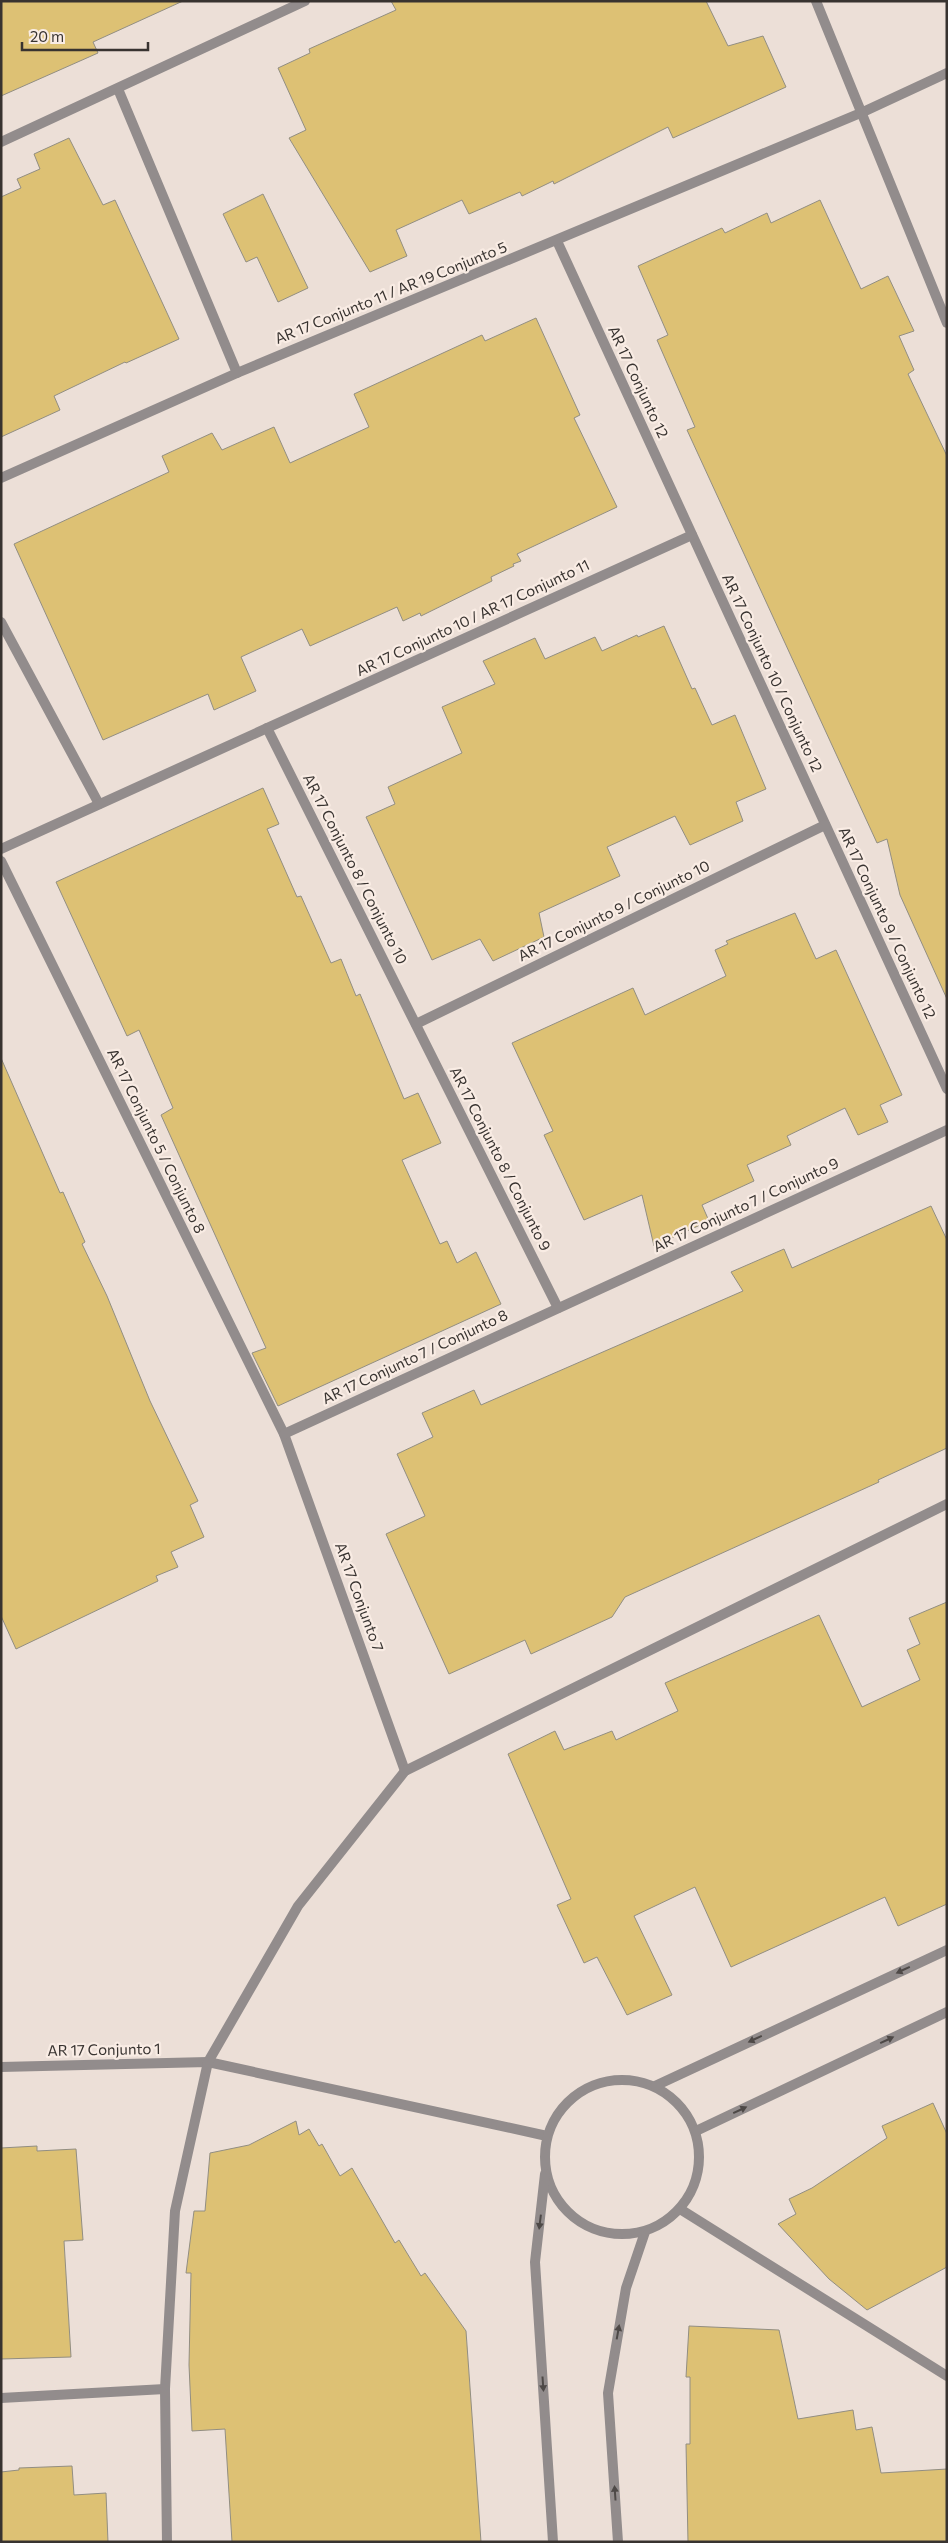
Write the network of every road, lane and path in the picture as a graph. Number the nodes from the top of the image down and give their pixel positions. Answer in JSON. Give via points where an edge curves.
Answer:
{"nodes":[{"id":1,"x":305,"y":1,"type":"edge"},
{"id":2,"x":816,"y":1,"type":"edge"},
{"id":3,"x":947,"y":73,"type":"edge"},
{"id":4,"x":118,"y":89,"type":"junction"},
{"id":5,"x":863,"y":112,"type":"junction"},
{"id":6,"x":1,"y":142,"type":"edge"},
{"id":7,"x":557,"y":241,"type":"junction"},
{"id":8,"x":947,"y":322,"type":"edge"},
{"id":9,"x":237,"y":373,"type":"junction"},
{"id":10,"x":1,"y":478,"type":"edge"},
{"id":11,"x":692,"y":535,"type":"junction"},
{"id":12,"x":1,"y":622,"type":"edge"},
{"id":13,"x":267,"y":728,"type":"junction"},
{"id":14,"x":99,"y":804,"type":"junction"},
{"id":15,"x":825,"y":825,"type":"junction"},
{"id":16,"x":1,"y":849,"type":"edge"},
{"id":17,"x":1,"y":861,"type":"edge"},
{"id":18,"x":416,"y":1024,"type":"junction"},
{"id":19,"x":947,"y":1089,"type":"edge"},
{"id":20,"x":947,"y":1130,"type":"edge"},
{"id":21,"x":558,"y":1308,"type":"junction"},
{"id":22,"x":284,"y":1434,"type":"junction"},
{"id":23,"x":947,"y":1504,"type":"edge"},
{"id":24,"x":405,"y":1771,"type":"junction"},
{"id":25,"x":947,"y":1950,"type":"edge"},
{"id":26,"x":947,"y":2012,"type":"edge"},
{"id":27,"x":208,"y":2062,"type":"junction"},
{"id":28,"x":1,"y":2067,"type":"edge"},
{"id":29,"x":655,"y":2086,"type":"junction"},
{"id":30,"x":696,"y":2131,"type":"junction"},
{"id":31,"x":548,"y":2136,"type":"junction"},
{"id":32,"x":546,"y":2174,"type":"junction"},
{"id":33,"x":680,"y":2209,"type":"junction"},
{"id":34,"x":645,"y":2232,"type":"junction"},
{"id":35,"x":947,"y":2376,"type":"edge"},
{"id":36,"x":165,"y":2389,"type":"junction"},
{"id":37,"x":1,"y":2398,"type":"edge"},
{"id":38,"x":167,"y":2542,"type":"edge"},
{"id":39,"x":552,"y":2542,"type":"edge"},
{"id":40,"x":618,"y":2542,"type":"edge"}],
"edges":[{"from":1,"to":4,"type":"street"},
{"from":2,"to":5,"type":"street"},
{"from":3,"to":5,"type":"street","name":"AR 17 Conjunto 11 / AR 19 Conjunto 5"},
{"from":4,"to":6,"type":"street"},
{"from":4,"to":9,"type":"street"},
{"from":5,"to":7,"type":"street","name":"AR 17 Conjunto 11 / AR 19 Conjunto 5"},
{"from":5,"to":8,"type":"street"},
{"from":7,"to":9,"type":"street","name":"AR 17 Conjunto 11 / AR 19 Conjunto 5"},
{"from":7,"to":11,"type":"street","name":"AR 17 Conjunto 12"},
{"from":9,"to":10,"type":"street","name":"AR 17 Conjunto 11 / AR 19 Conjunto 5"},
{"from":11,"to":13,"type":"street","name":"AR 17 Conjunto 10 / AR 17 Conjunto 11"},
{"from":11,"to":15,"type":"street","name":"AR 17 Conjunto 10 / Conjunto 12"},
{"from":12,"to":14,"type":"street"},
{"from":13,"to":14,"type":"street","name":"AR 17 Conjunto 10 / AR 17 Conjunto 11"},
{"from":13,"to":18,"type":"street","name":"AR 17 Conjunto 8 / Conjunto 10"},
{"from":14,"to":16,"type":"street","name":"AR 17 Conjunto 10 / AR 17 Conjunto 11"},
{"from":15,"to":18,"type":"street","name":"AR 17 Conjunto 9 / Conjunto 10"},
{"from":15,"to":19,"type":"street","name":"AR 17 Conjunto 9 / Conjunto 12"},
{"from":17,"to":22,"type":"street","name":"AR 17 Conjunto 5 / Conjunto 8"},
{"from":18,"to":21,"type":"street","name":"AR 17 Conjunto 8 / Conjunto 9"},
{"from":20,"to":21,"type":"street","name":"AR 17 Conjunto 7 / Conjunto 9"},
{"from":21,"to":22,"type":"street","name":"AR 17 Conjunto 7 / Conjunto 8"},
{"from":22,"to":24,"type":"street","name":"AR 17 Conjunto 7"},
{"from":23,"to":24,"type":"street"},
{"from":24,"to":27,"type":"street","via":[[298,1906]]},
{"from":25,"to":29,"type":"street","one_way":true},
{"from":30,"to":26,"type":"street","one_way":true},
{"from":27,"to":28,"type":"street","name":"AR 17 Conjunto 1"},
{"from":27,"to":31,"type":"street","name":"AR 17 Conjunto 1"},
{"from":27,"to":36,"type":"street","via":[[175,2211]]},
{"from":29,"to":30,"type":"street","via":[[680,2104]]},
{"from":29,"to":31,"type":"street","via":[[629,2079],[603,2082],[578,2093],[559,2112]]},
{"from":30,"to":33,"type":"street","via":[[699,2167],[695,2186]]},
{"from":31,"to":32,"type":"street"},
{"from":32,"to":34,"type":"street","via":[[559,2203],[582,2225],[613,2235]]},
{"from":32,"to":39,"type":"street","one_way":true,"via":[[535,2262]]},
{"from":33,"to":34,"type":"street"},
{"from":33,"to":35,"type":"street"},
{"from":40,"to":34,"type":"street","one_way":true,"via":[[608,2393],[626,2288]]},
{"from":36,"to":37,"type":"street"},
{"from":36,"to":38,"type":"street"}]}
